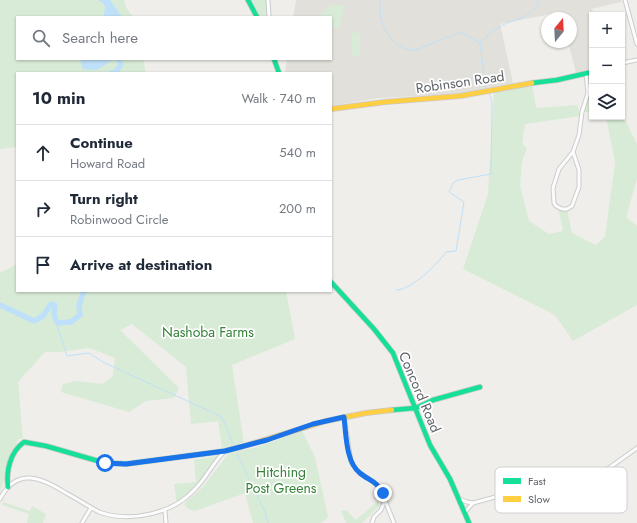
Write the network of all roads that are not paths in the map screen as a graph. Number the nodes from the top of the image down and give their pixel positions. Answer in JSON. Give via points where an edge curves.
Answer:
{"nodes":[{"id":1,"x":248,"y":0,"type":"edge"},
{"id":2,"x":268,"y":0,"type":"edge"},
{"id":3,"x":625,"y":0,"type":"edge"},
{"id":4,"x":256,"y":16,"type":"edge"},
{"id":5,"x":269,"y":16,"type":"edge"},
{"id":6,"x":637,"y":44,"type":"edge"},
{"id":7,"x":274,"y":60,"type":"edge"},
{"id":8,"x":637,"y":60,"type":"edge"},
{"id":9,"x":625,"y":62,"type":"edge"},
{"id":10,"x":279,"y":72,"type":"edge"},
{"id":11,"x":589,"y":73,"type":"edge"},
{"id":12,"x":586,"y":74,"type":"junction"},
{"id":13,"x":332,"y":109,"type":"edge"},
{"id":14,"x":573,"y":152,"type":"junction"},
{"id":15,"x":332,"y":283,"type":"edge"},
{"id":16,"x":480,"y":387,"type":"dead end"},
{"id":17,"x":416,"y":408,"type":"junction"},
{"id":18,"x":344,"y":417,"type":"junction"},
{"id":19,"x":637,"y":448,"type":"edge"},
{"id":20,"x":225,"y":451,"type":"junction"},
{"id":21,"x":609,"y":467,"type":"edge"},
{"id":22,"x":8,"y":487,"type":"junction"},
{"id":23,"x":495,"y":497,"type":"edge"},
{"id":24,"x":459,"y":498,"type":"junction"},
{"id":25,"x":0,"y":499,"type":"edge"},
{"id":26,"x":386,"y":500,"type":"junction"},
{"id":27,"x":473,"y":503,"type":"junction"},
{"id":28,"x":91,"y":508,"type":"junction"},
{"id":29,"x":165,"y":511,"type":"junction"},
{"id":30,"x":465,"y":512,"type":"junction"},
{"id":31,"x":82,"y":523,"type":"edge"},
{"id":32,"x":166,"y":523,"type":"edge"},
{"id":33,"x":372,"y":523,"type":"edge"},
{"id":34,"x":394,"y":523,"type":"edge"},
{"id":35,"x":469,"y":523,"type":"edge"}],
"edges":[{"from":1,"to":4,"type":"street"},
{"from":2,"to":5,"type":"street"},
{"from":3,"to":6,"type":"street"},
{"from":7,"to":10,"type":"street"},
{"from":8,"to":9,"type":"street"},
{"from":11,"to":12,"type":"street","name":"Robinson Road"},
{"from":12,"to":13,"type":"street","name":"Robinson Road","via":[[453,97]]},
{"from":12,"to":14,"type":"street","via":[[588,96]]},
{"from":14,"to":14,"type":"street","via":[[579,170],[579,187],[572,206],[562,209],[554,203],[553,188],[561,166]]},
{"from":15,"to":17,"type":"street","name":"Concord Road","via":[[393,353]]},
{"from":16,"to":17,"type":"street","via":[[433,400]]},
{"from":17,"to":18,"type":"street"},
{"from":17,"to":24,"type":"street","name":"Concord Road","via":[[430,445]]},
{"from":18,"to":20,"type":"street"},
{"from":18,"to":26,"type":"street","via":[[352,464],[359,473],[379,486]]},
{"from":19,"to":21,"type":"street"},
{"from":20,"to":22,"type":"street","via":[[114,464],[24,442],[15,450],[10,463]]},
{"from":20,"to":29,"type":"street","via":[[196,490]]},
{"from":22,"to":25,"type":"street"},
{"from":22,"to":28,"type":"street","via":[[23,479],[38,478]]},
{"from":23,"to":27,"type":"street"},
{"from":24,"to":27,"type":"street"},
{"from":24,"to":30,"type":"street","name":"Concord Road"},
{"from":26,"to":33,"type":"street"},
{"from":26,"to":34,"type":"street"},
{"from":27,"to":30,"type":"street"},
{"from":28,"to":29,"type":"street","via":[[106,515],[119,517]]},
{"from":28,"to":31,"type":"street"},
{"from":29,"to":32,"type":"street"},
{"from":30,"to":35,"type":"street","name":"Concord Road"}]}
